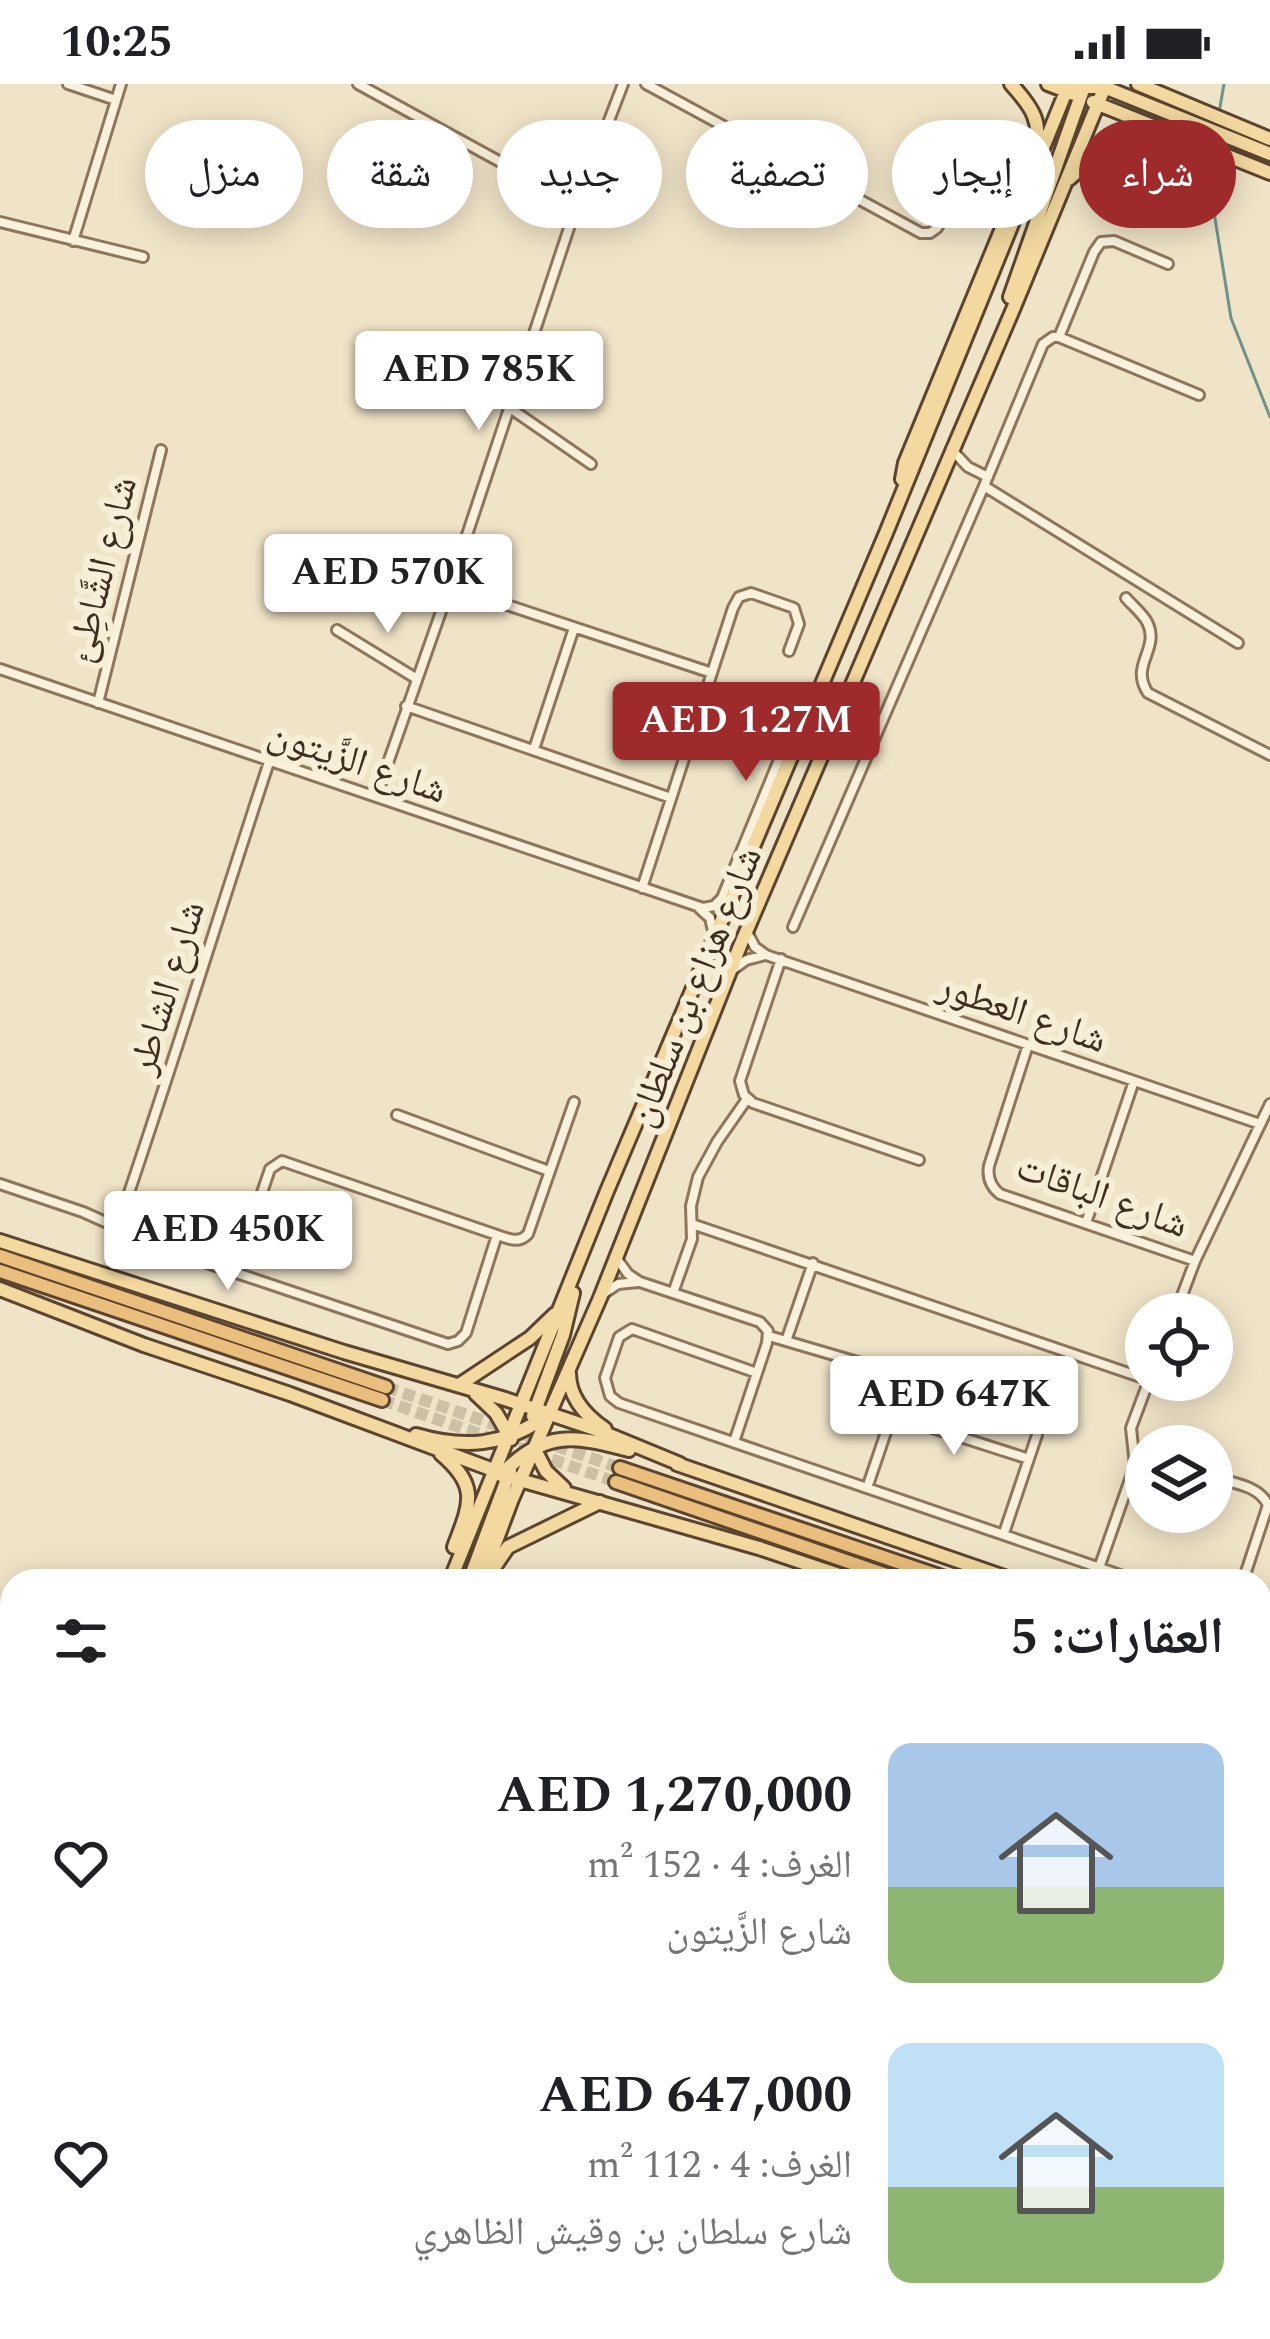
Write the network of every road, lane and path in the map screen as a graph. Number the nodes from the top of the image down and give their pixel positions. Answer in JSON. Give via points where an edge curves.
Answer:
{"nodes":[{"id":1,"x":71,"y":84,"type":"edge"},
{"id":2,"x":121,"y":84,"type":"edge"},
{"id":3,"x":358,"y":84,"type":"edge"},
{"id":4,"x":623,"y":84,"type":"edge"},
{"id":5,"x":646,"y":84,"type":"edge"},
{"id":6,"x":1011,"y":84,"type":"edge"},
{"id":7,"x":1048,"y":84,"type":"edge"},
{"id":8,"x":1138,"y":84,"type":"edge"},
{"id":9,"x":1167,"y":84,"type":"edge"},
{"id":10,"x":1068,"y":88,"type":"edge"},
{"id":11,"x":1093,"y":90,"type":"edge"},
{"id":12,"x":116,"y":100,"type":"junction"},
{"id":13,"x":1097,"y":104,"type":"junction"},
{"id":14,"x":1189,"y":104,"type":"junction"},
{"id":15,"x":1060,"y":106,"type":"junction"},
{"id":16,"x":1112,"y":110,"type":"junction"},
{"id":17,"x":609,"y":120,"type":"edge"},
{"id":18,"x":1137,"y":120,"type":"edge"},
{"id":19,"x":1261,"y":140,"type":"edge"},
{"id":20,"x":1270,"y":154,"type":"edge"},
{"id":21,"x":1236,"y":159,"type":"edge"},
{"id":22,"x":497,"y":160,"type":"edge"},
{"id":23,"x":1079,"y":171,"type":"edge"},
{"id":24,"x":1270,"y":173,"type":"edge"},
{"id":25,"x":1064,"y":184,"type":"junction"},
{"id":26,"x":892,"y":216,"type":"edge"},
{"id":27,"x":0,"y":223,"type":"edge"},
{"id":28,"x":569,"y":228,"type":"edge"},
{"id":29,"x":73,"y":242,"type":"junction"},
{"id":30,"x":143,"y":257,"type":"dead end"},
{"id":31,"x":1168,"y":264,"type":"dead end"},
{"id":32,"x":1004,"y":328,"type":"junction"},
{"id":33,"x":1059,"y":337,"type":"junction"},
{"id":34,"x":1199,"y":395,"type":"dead end"},
{"id":35,"x":510,"y":408,"type":"junction"},
{"id":36,"x":951,"y":448,"type":"junction"},
{"id":37,"x":161,"y":450,"type":"dead end"},
{"id":38,"x":591,"y":464,"type":"dead end"},
{"id":39,"x":971,"y":469,"type":"junction"},
{"id":40,"x":986,"y":481,"type":"junction"},
{"id":41,"x":938,"y":482,"type":"junction"},
{"id":42,"x":902,"y":494,"type":"junction"},
{"id":43,"x":450,"y":586,"type":"junction"},
{"id":44,"x":1126,"y":598,"type":"dead end"},
{"id":45,"x":574,"y":628,"type":"junction"},
{"id":46,"x":337,"y":630,"type":"dead end"},
{"id":47,"x":1238,"y":643,"type":"dead end"},
{"id":48,"x":789,"y":651,"type":"dead end"},
{"id":49,"x":0,"y":669,"type":"edge"},
{"id":50,"x":712,"y":673,"type":"junction"},
{"id":51,"x":417,"y":679,"type":"junction"},
{"id":52,"x":98,"y":703,"type":"junction"},
{"id":53,"x":814,"y":705,"type":"junction"},
{"id":54,"x":406,"y":706,"type":"junction"},
{"id":55,"x":534,"y":749,"type":"junction"},
{"id":56,"x":1270,"y":755,"type":"edge"},
{"id":57,"x":269,"y":762,"type":"junction"},
{"id":58,"x":376,"y":797,"type":"junction"},
{"id":59,"x":670,"y":797,"type":"junction"},
{"id":60,"x":641,"y":889,"type":"junction"},
{"id":61,"x":698,"y":907,"type":"junction"},
{"id":62,"x":793,"y":927,"type":"dead end"},
{"id":63,"x":747,"y":931,"type":"junction"},
{"id":64,"x":714,"y":942,"type":"junction"},
{"id":65,"x":766,"y":955,"type":"junction"},
{"id":66,"x":781,"y":959,"type":"junction"},
{"id":67,"x":730,"y":973,"type":"junction"},
{"id":68,"x":1028,"y":1046,"type":"junction"},
{"id":69,"x":1133,"y":1081,"type":"junction"},
{"id":70,"x":747,"y":1099,"type":"junction"},
{"id":71,"x":574,"y":1102,"type":"dead end"},
{"id":72,"x":1270,"y":1103,"type":"edge"},
{"id":73,"x":398,"y":1115,"type":"dead end"},
{"id":74,"x":1260,"y":1124,"type":"junction"},
{"id":75,"x":919,"y":1160,"type":"dead end"},
{"id":76,"x":550,"y":1171,"type":"junction"},
{"id":77,"x":0,"y":1184,"type":"edge"},
{"id":78,"x":1086,"y":1223,"type":"junction"},
{"id":79,"x":692,"y":1224,"type":"junction"},
{"id":80,"x":116,"y":1228,"type":"junction"},
{"id":81,"x":497,"y":1235,"type":"junction"},
{"id":82,"x":0,"y":1241,"type":"edge"},
{"id":83,"x":0,"y":1256,"type":"edge"},
{"id":84,"x":615,"y":1256,"type":"junction"},
{"id":85,"x":1196,"y":1261,"type":"junction"},
{"id":86,"x":813,"y":1264,"type":"junction"},
{"id":87,"x":0,"y":1271,"type":"edge"},
{"id":88,"x":575,"y":1271,"type":"junction"},
{"id":89,"x":235,"y":1272,"type":"junction"},
{"id":90,"x":640,"y":1282,"type":"junction"},
{"id":91,"x":0,"y":1289,"type":"edge"},
{"id":92,"x":673,"y":1293,"type":"junction"},
{"id":93,"x":1183,"y":1293,"type":"edge"},
{"id":94,"x":600,"y":1298,"type":"junction"},
{"id":95,"x":561,"y":1309,"type":"junction"},
{"id":96,"x":770,"y":1336,"type":"junction"},
{"id":97,"x":787,"y":1341,"type":"junction"},
{"id":98,"x":569,"y":1366,"type":"junction"},
{"id":99,"x":1125,"y":1372,"type":"edge"},
{"id":100,"x":757,"y":1373,"type":"junction"},
{"id":101,"x":914,"y":1378,"type":"junction"},
{"id":102,"x":462,"y":1386,"type":"junction"},
{"id":103,"x":290,"y":1394,"type":"junction"},
{"id":104,"x":535,"y":1409,"type":"junction"},
{"id":105,"x":892,"y":1415,"type":"junction"},
{"id":106,"x":532,"y":1426,"type":"junction"},
{"id":107,"x":509,"y":1434,"type":"junction"},
{"id":108,"x":734,"y":1442,"type":"junction"},
{"id":109,"x":534,"y":1448,"type":"junction"},
{"id":110,"x":435,"y":1450,"type":"junction"},
{"id":111,"x":1028,"y":1459,"type":"junction"},
{"id":112,"x":680,"y":1465,"type":"junction"},
{"id":113,"x":508,"y":1472,"type":"junction"},
{"id":114,"x":1233,"y":1483,"type":"edge"},
{"id":115,"x":867,"y":1488,"type":"junction"},
{"id":116,"x":575,"y":1496,"type":"junction"},
{"id":117,"x":1125,"y":1501,"type":"edge"},
{"id":118,"x":599,"y":1502,"type":"junction"},
{"id":119,"x":1004,"y":1533,"type":"junction"},
{"id":120,"x":1099,"y":1568,"type":"junction"},
{"id":121,"x":449,"y":1569,"type":"edge"},
{"id":122,"x":451,"y":1569,"type":"edge"},
{"id":123,"x":473,"y":1569,"type":"edge"},
{"id":124,"x":487,"y":1569,"type":"edge"},
{"id":125,"x":492,"y":1569,"type":"edge"},
{"id":126,"x":820,"y":1569,"type":"edge"},
{"id":127,"x":872,"y":1569,"type":"edge"},
{"id":128,"x":916,"y":1569,"type":"edge"},
{"id":129,"x":981,"y":1569,"type":"edge"},
{"id":130,"x":1102,"y":1569,"type":"edge"},
{"id":131,"x":1247,"y":1569,"type":"edge"}],
"edges":[{"from":1,"to":12,"type":"street"},
{"from":2,"to":12,"type":"street"},
{"from":3,"to":22,"type":"street"},
{"from":4,"to":17,"type":"street"},
{"from":5,"to":26,"type":"street"},
{"from":6,"to":42,"type":"main road","via":[[1030,106],[1038,138],[905,463]]},
{"from":7,"to":10,"type":"main road"},
{"from":8,"to":14,"type":"main road"},
{"from":9,"to":14,"type":"main road"},
{"from":10,"to":11,"type":"main road"},
{"from":10,"to":15,"type":"main road","name":"شارع هزاع بن سلطان"},
{"from":11,"to":13,"type":"main road"},
{"from":11,"to":15,"type":"main road"},
{"from":11,"to":16,"type":"main road","via":[[1112,100]]},
{"from":11,"to":19,"type":"main road"},
{"from":11,"to":32,"type":"main road","via":[[1021,262]]},
{"from":12,"to":29,"type":"street"},
{"from":13,"to":16,"type":"main road"},
{"from":13,"to":25,"type":"main road","name":"شارع هزاع بن سلطان"},
{"from":14,"to":19,"type":"main road"},
{"from":15,"to":42,"type":"main road","name":"شارع هزاع بن سلطان"},
{"from":16,"to":18,"type":"main road"},
{"from":19,"to":20,"type":"main road"},
{"from":21,"to":24,"type":"main road"},
{"from":23,"to":25,"type":"main road"},
{"from":25,"to":32,"type":"main road","name":"شارع هزاع بن سلطان"},
{"from":27,"to":29,"type":"street"},
{"from":28,"to":35,"type":"street"},
{"from":29,"to":30,"type":"street"},
{"from":31,"to":33,"type":"street","via":[[1101,242]]},
{"from":32,"to":36,"type":"main road","name":"شارع هزاع بن سلطان"},
{"from":33,"to":34,"type":"street"},
{"from":33,"to":40,"type":"street","via":[[1043,344]]},
{"from":35,"to":38,"type":"street"},
{"from":35,"to":43,"type":"street"},
{"from":36,"to":39,"type":"street"},
{"from":36,"to":41,"type":"main road","name":"شارع هزاع بن سلطان"},
{"from":37,"to":52,"type":"street","name":"شارع الشَّاطِئ"},
{"from":39,"to":40,"type":"street"},
{"from":39,"to":41,"type":"street"},
{"from":40,"to":47,"type":"street"},
{"from":40,"to":62,"type":"street"},
{"from":41,"to":63,"type":"main road","name":"شارع هزاع بن سلطان"},
{"from":42,"to":53,"type":"main road","name":"شارع هزاع بن سلطان"},
{"from":43,"to":45,"type":"street"},
{"from":43,"to":51,"type":"street"},
{"from":44,"to":56,"type":"street","via":[[1150,629],[1140,678],[1148,693]]},
{"from":45,"to":50,"type":"street"},
{"from":45,"to":55,"type":"street"},
{"from":46,"to":51,"type":"street"},
{"from":48,"to":50,"type":"street","via":[[798,613],[745,594],[735,602]]},
{"from":49,"to":52,"type":"street","name":"شارع الزَّيتون"},
{"from":50,"to":59,"type":"street"},
{"from":51,"to":54,"type":"street"},
{"from":52,"to":57,"type":"street","name":"شارع الزَّيتون"},
{"from":53,"to":61,"type":"street","via":[[790,734],[722,898]]},
{"from":53,"to":64,"type":"main road","name":"شارع هزاع بن سلطان"},
{"from":54,"to":55,"type":"street"},
{"from":54,"to":58,"type":"street"},
{"from":55,"to":59,"type":"street"},
{"from":57,"to":58,"type":"street","name":"شارع الزَّيتون"},
{"from":57,"to":80,"type":"street","name":"شارع الشاطر"},
{"from":58,"to":60,"type":"street","name":"شارع الزَّيتون"},
{"from":59,"to":60,"type":"street"},
{"from":60,"to":61,"type":"street","name":"شارع الزَّيتون"},
{"from":61,"to":64,"type":"street","via":[[710,918]]},
{"from":63,"to":65,"type":"street"},
{"from":63,"to":67,"type":"main road","name":"شارع هزاع بن سلطان"},
{"from":64,"to":88,"type":"main road","name":"شارع هزاع بن سلطان"},
{"from":65,"to":66,"type":"street","name":"شارع العطور"},
{"from":65,"to":67,"type":"street"},
{"from":66,"to":68,"type":"street","name":"شارع العطور"},
{"from":66,"to":70,"type":"street","via":[[740,1081]]},
{"from":67,"to":84,"type":"main road","name":"شارع هزاع بن سلطان"},
{"from":68,"to":69,"type":"street","name":"شارع العطور"},
{"from":68,"to":78,"type":"street","name":"شارع الباقات","via":[[988,1166],[990,1182],[1000,1194]]},
{"from":69,"to":74,"type":"street","name":"شارع العطور"},
{"from":69,"to":78,"type":"street"},
{"from":70,"to":75,"type":"street"},
{"from":70,"to":79,"type":"street","via":[[698,1177]]},
{"from":71,"to":76,"type":"street"},
{"from":72,"to":74,"type":"street"},
{"from":73,"to":76,"type":"street"},
{"from":74,"to":85,"type":"street"},
{"from":76,"to":81,"type":"street","via":[[525,1237]]},
{"from":77,"to":80,"type":"street"},
{"from":78,"to":85,"type":"street","name":"شارع الباقات"},
{"from":79,"to":86,"type":"street"},
{"from":79,"to":92,"type":"street"},
{"from":80,"to":89,"type":"street"},
{"from":81,"to":89,"type":"street","via":[[467,1330],[451,1343]]},
{"from":81,"to":89,"type":"street","via":[[282,1161],[270,1168]]},
{"from":82,"to":102,"type":"main road"},
{"from":83,"to":87,"type":"highway","via":[[384,1394]]},
{"from":84,"to":90,"type":"street"},
{"from":84,"to":94,"type":"main road","name":"شارع هزاع بن سلطان"},
{"from":85,"to":93,"type":"street"},
{"from":86,"to":97,"type":"street"},
{"from":86,"to":99,"type":"street"},
{"from":88,"to":95,"type":"main road","name":"شارع هزاع بن سلطان"},
{"from":88,"to":104,"type":"main road"},
{"from":90,"to":92,"type":"street"},
{"from":90,"to":94,"type":"street","via":[[618,1284]]},
{"from":91,"to":103,"type":"main road"},
{"from":92,"to":96,"type":"street","via":[[760,1322]]},
{"from":94,"to":98,"type":"main road","name":"شارع هزاع بن سلطان"},
{"from":95,"to":102,"type":"main road"},
{"from":95,"to":104,"type":"main road","name":"شارع هزاع بن سلطان"},
{"from":96,"to":97,"type":"street"},
{"from":96,"to":100,"type":"street"},
{"from":97,"to":101,"type":"street"},
{"from":98,"to":104,"type":"main road","name":"شارع هزاع بن سلطان"},
{"from":98,"to":112,"type":"main road","via":[[570,1387],[593,1420]]},
{"from":100,"to":108,"type":"street"},
{"from":100,"to":108,"type":"street","via":[[632,1329],[619,1337],[606,1372],[607,1390],[619,1403]]},
{"from":101,"to":105,"type":"street","via":[[902,1385]]},
{"from":101,"to":111,"type":"street","via":[[1030,1418],[1038,1429]]},
{"from":102,"to":104,"type":"main road"},
{"from":102,"to":107,"type":"main road"},
{"from":103,"to":107,"type":"main road","via":[[453,1444]]},
{"from":103,"to":110,"type":"main road"},
{"from":104,"to":106,"type":"main road"},
{"from":104,"to":107,"type":"main road","name":"شارع هزاع بن سلطان"},
{"from":104,"to":109,"type":"main road","name":"شارع هزاع بن سلطان"},
{"from":104,"to":112,"type":"main road"},
{"from":105,"to":111,"type":"street"},
{"from":105,"to":115,"type":"street"},
{"from":106,"to":107,"type":"main road"},
{"from":106,"to":109,"type":"main road"},
{"from":107,"to":113,"type":"main road"},
{"from":108,"to":115,"type":"street"},
{"from":109,"to":112,"type":"main road","via":[[584,1438]]},
{"from":109,"to":113,"type":"main road"},
{"from":109,"to":116,"type":"main road","via":[[550,1477]]},
{"from":110,"to":113,"type":"main road"},
{"from":110,"to":121,"type":"main road","via":[[463,1477],[470,1498]]},
{"from":111,"to":119,"type":"street"},
{"from":112,"to":129,"type":"main road"},
{"from":113,"to":116,"type":"main road"},
{"from":113,"to":122,"type":"main road","via":[[478,1510]]},
{"from":113,"to":123,"type":"main road"},
{"from":113,"to":124,"type":"main road"},
{"from":114,"to":131,"type":"street","via":[[1256,1490],[1268,1505]]},
{"from":115,"to":119,"type":"street"},
{"from":116,"to":118,"type":"main road"},
{"from":117,"to":120,"type":"street"},
{"from":118,"to":125,"type":"main road","via":[[508,1547]]},
{"from":118,"to":126,"type":"main road"},
{"from":119,"to":120,"type":"street"},
{"from":120,"to":130,"type":"street"},
{"from":127,"to":128,"type":"highway","via":[[618,1475]]}]}
